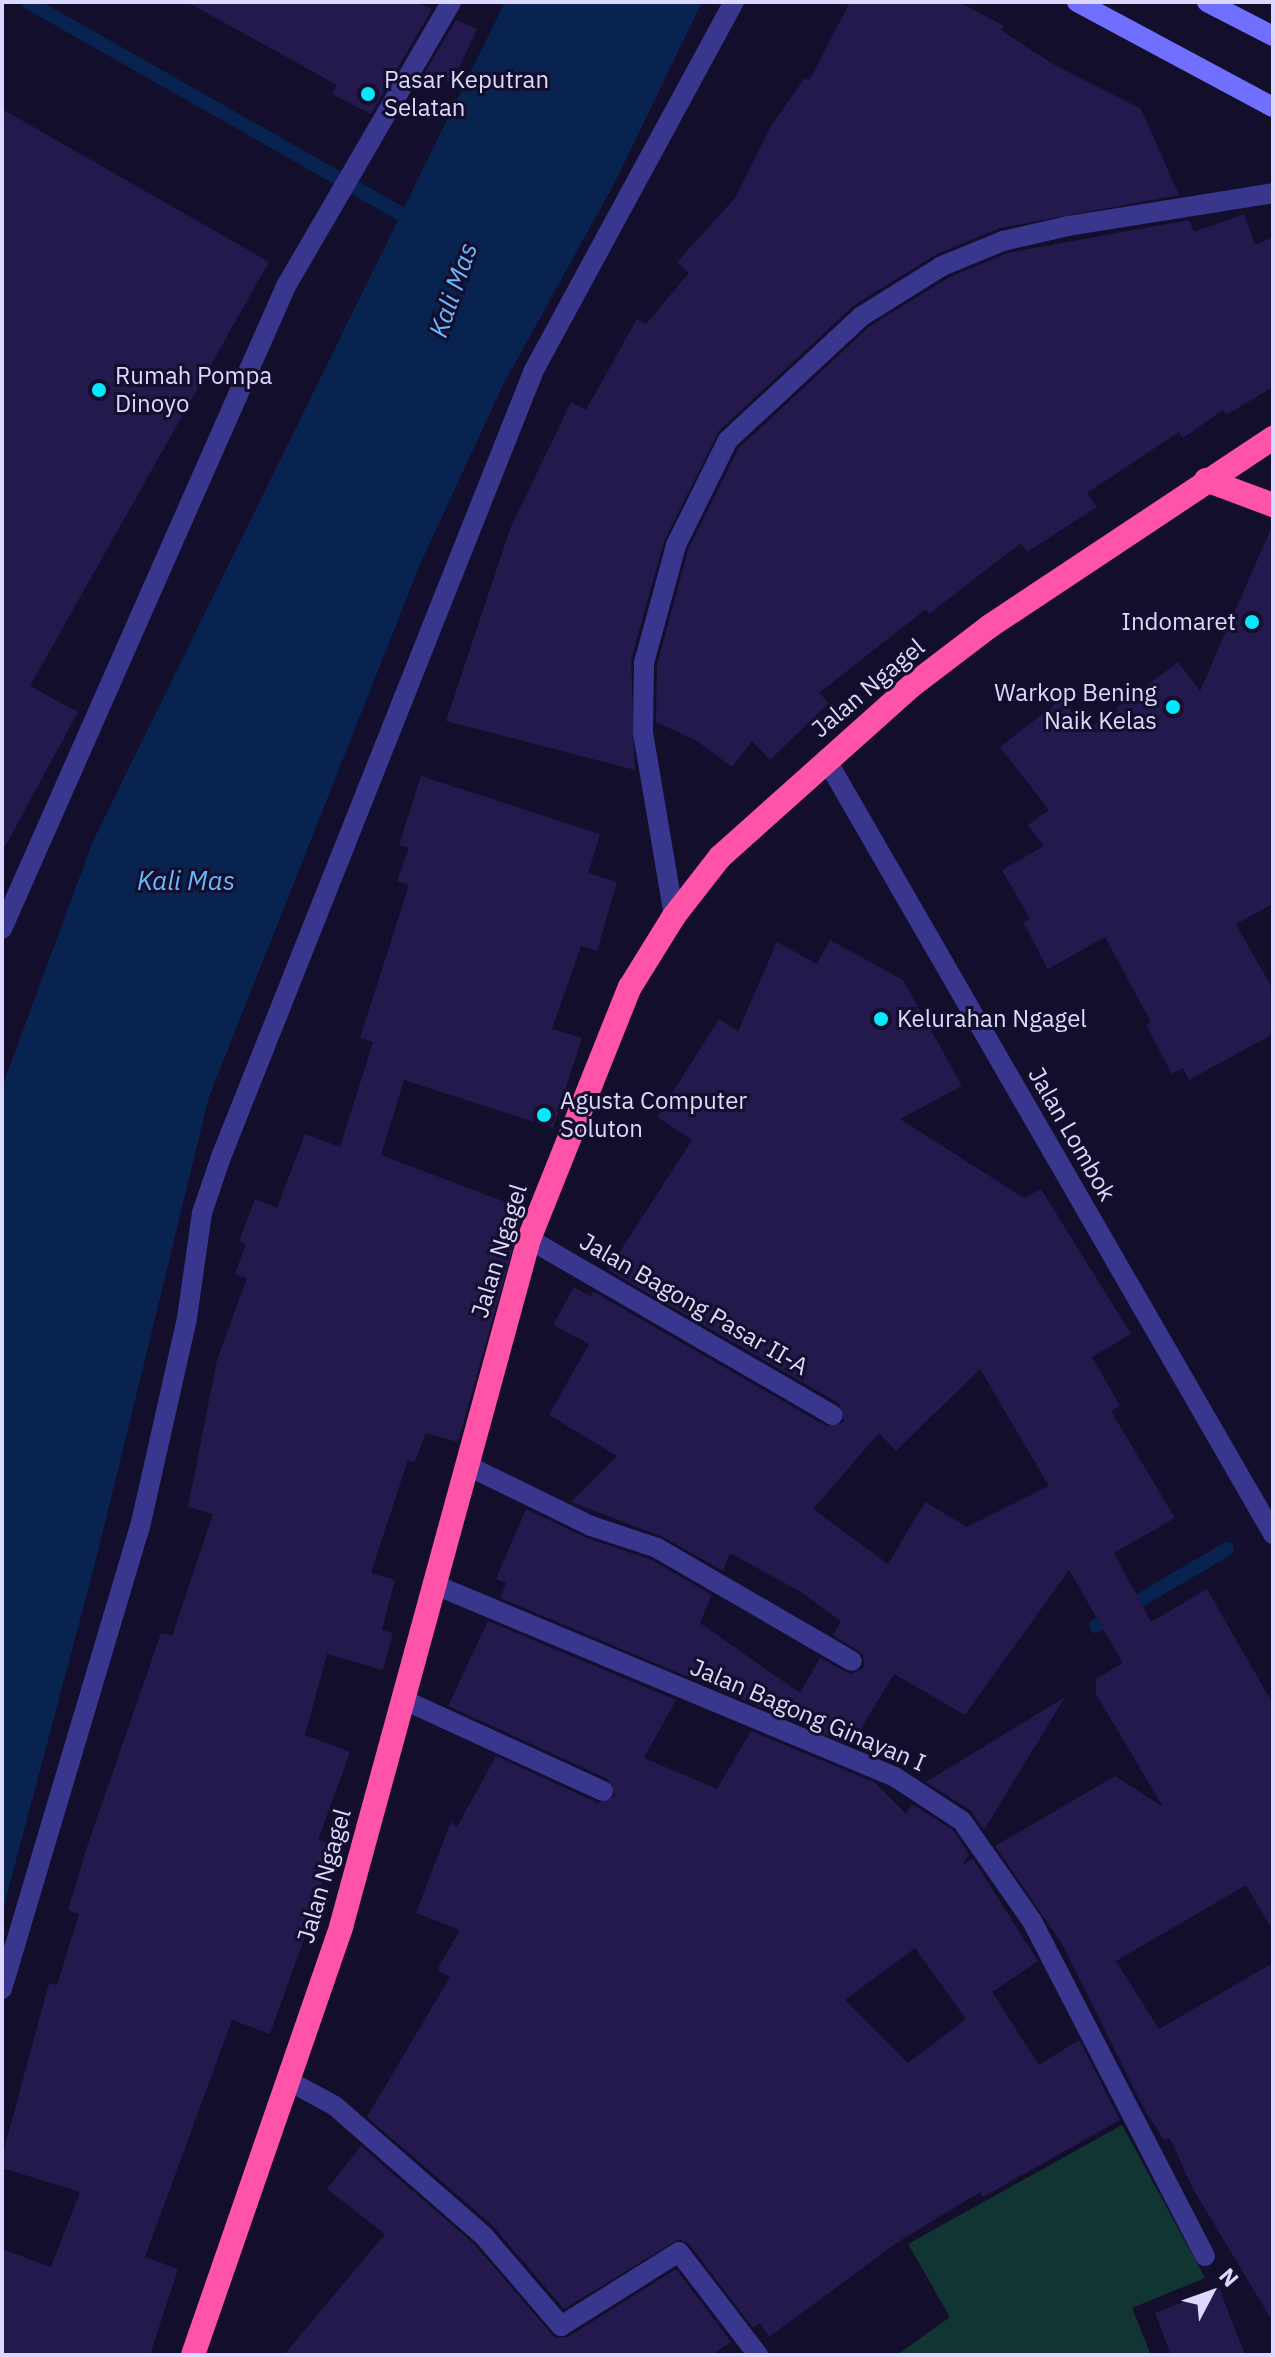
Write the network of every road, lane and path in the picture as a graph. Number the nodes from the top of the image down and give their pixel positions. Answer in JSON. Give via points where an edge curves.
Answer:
{"nodes":[{"id":1,"x":451,"y":2,"type":"edge"},
{"id":2,"x":734,"y":2,"type":"edge"},
{"id":3,"x":1077,"y":2,"type":"edge"},
{"id":4,"x":1207,"y":2,"type":"edge"},
{"id":5,"x":1273,"y":36,"type":"edge"},
{"id":6,"x":1273,"y":107,"type":"edge"},
{"id":7,"x":1273,"y":193,"type":"edge"},
{"id":8,"x":1273,"y":438,"type":"edge"},
{"id":9,"x":1206,"y":480,"type":"junction"},
{"id":10,"x":1273,"y":505,"type":"edge"},
{"id":11,"x":826,"y":759,"type":"junction"},
{"id":12,"x":674,"y":916,"type":"junction"},
{"id":13,"x":2,"y":929,"type":"edge"},
{"id":14,"x":529,"y":1239,"type":"junction"},
{"id":15,"x":833,"y":1415,"type":"dead end"},
{"id":16,"x":466,"y":1465,"type":"junction"},
{"id":17,"x":1273,"y":1534,"type":"edge"},
{"id":18,"x":433,"y":1584,"type":"junction"},
{"id":19,"x":852,"y":1661,"type":"dead end"},
{"id":20,"x":402,"y":1699,"type":"junction"},
{"id":21,"x":603,"y":1791,"type":"dead end"},
{"id":22,"x":2,"y":1989,"type":"edge"},
{"id":23,"x":289,"y":2081,"type":"junction"},
{"id":24,"x":1205,"y":2256,"type":"dead end"},
{"id":25,"x":193,"y":2355,"type":"edge"},
{"id":26,"x":758,"y":2355,"type":"edge"}],
"edges":[{"from":1,"to":13,"type":"street","via":[[286,286]]},
{"from":2,"to":22,"type":"street","via":[[534,370],[221,1157],[202,1213],[187,1318],[140,1527]]},
{"from":3,"to":6,"type":"main road"},
{"from":4,"to":5,"type":"main road"},
{"from":7,"to":12,"type":"street","via":[[1068,226],[1003,241],[942,266],[862,316],[728,440],[676,545],[644,663],[643,732]]},
{"from":8,"to":9,"type":"highway","name":"Jalan Ngagel"},
{"from":9,"to":10,"type":"highway"},
{"from":9,"to":11,"type":"highway","name":"Jalan Ngagel","via":[[990,626]]},
{"from":11,"to":12,"type":"highway","name":"Jalan Ngagel","via":[[720,857]]},
{"from":11,"to":17,"type":"street","name":"Jalan Lombok"},
{"from":12,"to":14,"type":"highway","name":"Jalan Ngagel","via":[[630,987]]},
{"from":14,"to":15,"type":"street","name":"Jalan Bagong Pasar II-A"},
{"from":14,"to":16,"type":"highway","name":"Jalan Ngagel"},
{"from":16,"to":18,"type":"highway","name":"Jalan Ngagel"},
{"from":16,"to":19,"type":"street","via":[[591,1526],[657,1548]]},
{"from":18,"to":20,"type":"highway","name":"Jalan Ngagel"},
{"from":18,"to":24,"type":"street","name":"Jalan Bagong Ginayan I","via":[[895,1777],[962,1821],[1032,1921]]},
{"from":20,"to":21,"type":"street"},
{"from":20,"to":23,"type":"highway","name":"Jalan Ngagel","via":[[341,1927]]},
{"from":23,"to":25,"type":"highway","name":"Jalan Ngagel"},
{"from":23,"to":26,"type":"street","via":[[335,2106],[483,2235],[561,2326],[679,2252]]}]}
